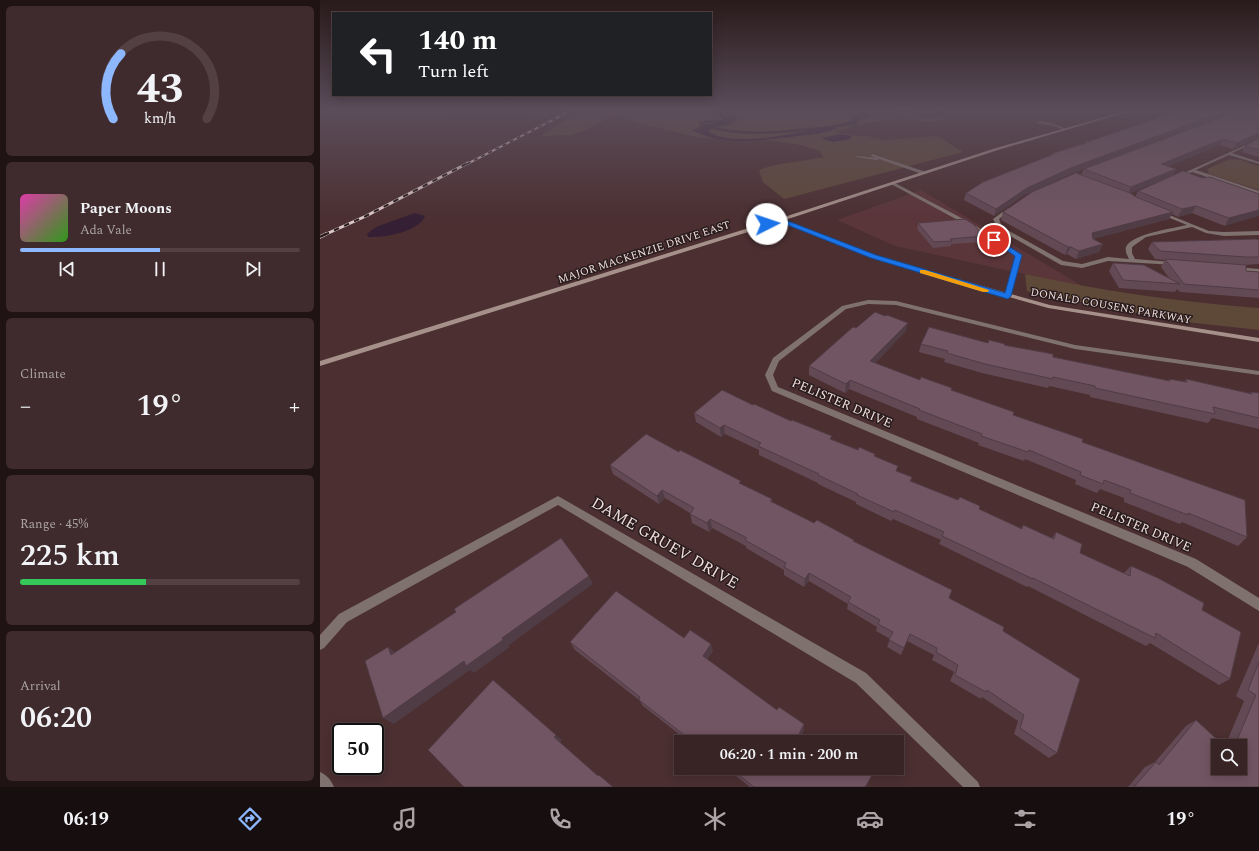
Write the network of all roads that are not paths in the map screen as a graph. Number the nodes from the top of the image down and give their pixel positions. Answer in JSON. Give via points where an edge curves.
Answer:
{"nodes":[{"id":1,"x":1011,"y":146,"type":"edge"},
{"id":2,"x":1247,"y":146,"type":"edge"},
{"id":3,"x":1230,"y":154,"type":"junction"},
{"id":4,"x":872,"y":155,"type":"dead end"},
{"id":5,"x":857,"y":157,"type":"dead end"},
{"id":6,"x":884,"y":159,"type":"junction"},
{"id":7,"x":1259,"y":163,"type":"edge"},
{"id":8,"x":1192,"y":170,"type":"junction"},
{"id":9,"x":924,"y":173,"type":"junction"},
{"id":10,"x":1171,"y":179,"type":"edge"},
{"id":11,"x":893,"y":183,"type":"junction"},
{"id":12,"x":1259,"y":193,"type":"edge"},
{"id":13,"x":1018,"y":203,"type":"edge"},
{"id":14,"x":1157,"y":211,"type":"edge"},
{"id":15,"x":780,"y":220,"type":"junction"},
{"id":16,"x":1192,"y":226,"type":"junction"},
{"id":17,"x":1259,"y":233,"type":"edge"},
{"id":18,"x":1133,"y":261,"type":"junction"},
{"id":19,"x":1182,"y":265,"type":"edge"},
{"id":20,"x":1228,"y":268,"type":"edge"},
{"id":21,"x":1259,"y":271,"type":"edge"},
{"id":22,"x":1008,"y":296,"type":"junction"},
{"id":23,"x":1259,"y":340,"type":"edge"},
{"id":24,"x":320,"y":364,"type":"edge"},
{"id":25,"x":1259,"y":373,"type":"edge"},
{"id":26,"x":1259,"y":606,"type":"edge"},
{"id":27,"x":320,"y":644,"type":"edge"},
{"id":28,"x":320,"y":779,"type":"edge"},
{"id":29,"x":327,"y":787,"type":"edge"},
{"id":30,"x":973,"y":787,"type":"edge"}],
"edges":[{"from":1,"to":9,"type":"main road","name":"MAJOR MACKENZIE DRIVE EAST"},
{"from":2,"to":3,"type":"street"},
{"from":3,"to":7,"type":"street"},
{"from":3,"to":8,"type":"street"},
{"from":4,"to":6,"type":"street"},
{"from":5,"to":6,"type":"street"},
{"from":6,"to":9,"type":"street"},
{"from":8,"to":10,"type":"street"},
{"from":8,"to":12,"type":"street"},
{"from":9,"to":11,"type":"main road","name":"MAJOR MACKENZIE DRIVE EAST"},
{"from":11,"to":15,"type":"main road","name":"MAJOR MACKENZIE DRIVE EAST"},
{"from":11,"to":22,"type":"street","via":[[969,224],[1018,255]]},
{"from":13,"to":18,"type":"street","via":[[996,219],[1000,228],[1060,263],[1082,266],[1108,259]]},
{"from":14,"to":16,"type":"street"},
{"from":15,"to":22,"type":"main road","name":"DONALD COUSENS PARKWAY","via":[[874,256]]},
{"from":15,"to":24,"type":"main road","name":"MAJOR MACKENZIE DRIVE EAST"},
{"from":16,"to":17,"type":"street","via":[[1224,234]]},
{"from":16,"to":18,"type":"street","via":[[1142,238],[1129,247]]},
{"from":18,"to":19,"type":"street"},
{"from":20,"to":21,"type":"street"},
{"from":22,"to":23,"type":"main road","name":"DONALD COUSENS PARKWAY","via":[[1050,306]]},
{"from":25,"to":26,"type":"street","name":"PELISTER DRIVE","via":[[1075,347],[896,303],[868,302],[844,307],[776,360],[769,375],[775,389],[1192,563]]},
{"from":27,"to":30,"type":"street","name":"DAME GRUEV DRIVE","via":[[343,618],[558,500],[861,678]]},
{"from":28,"to":29,"type":"street"}]}
